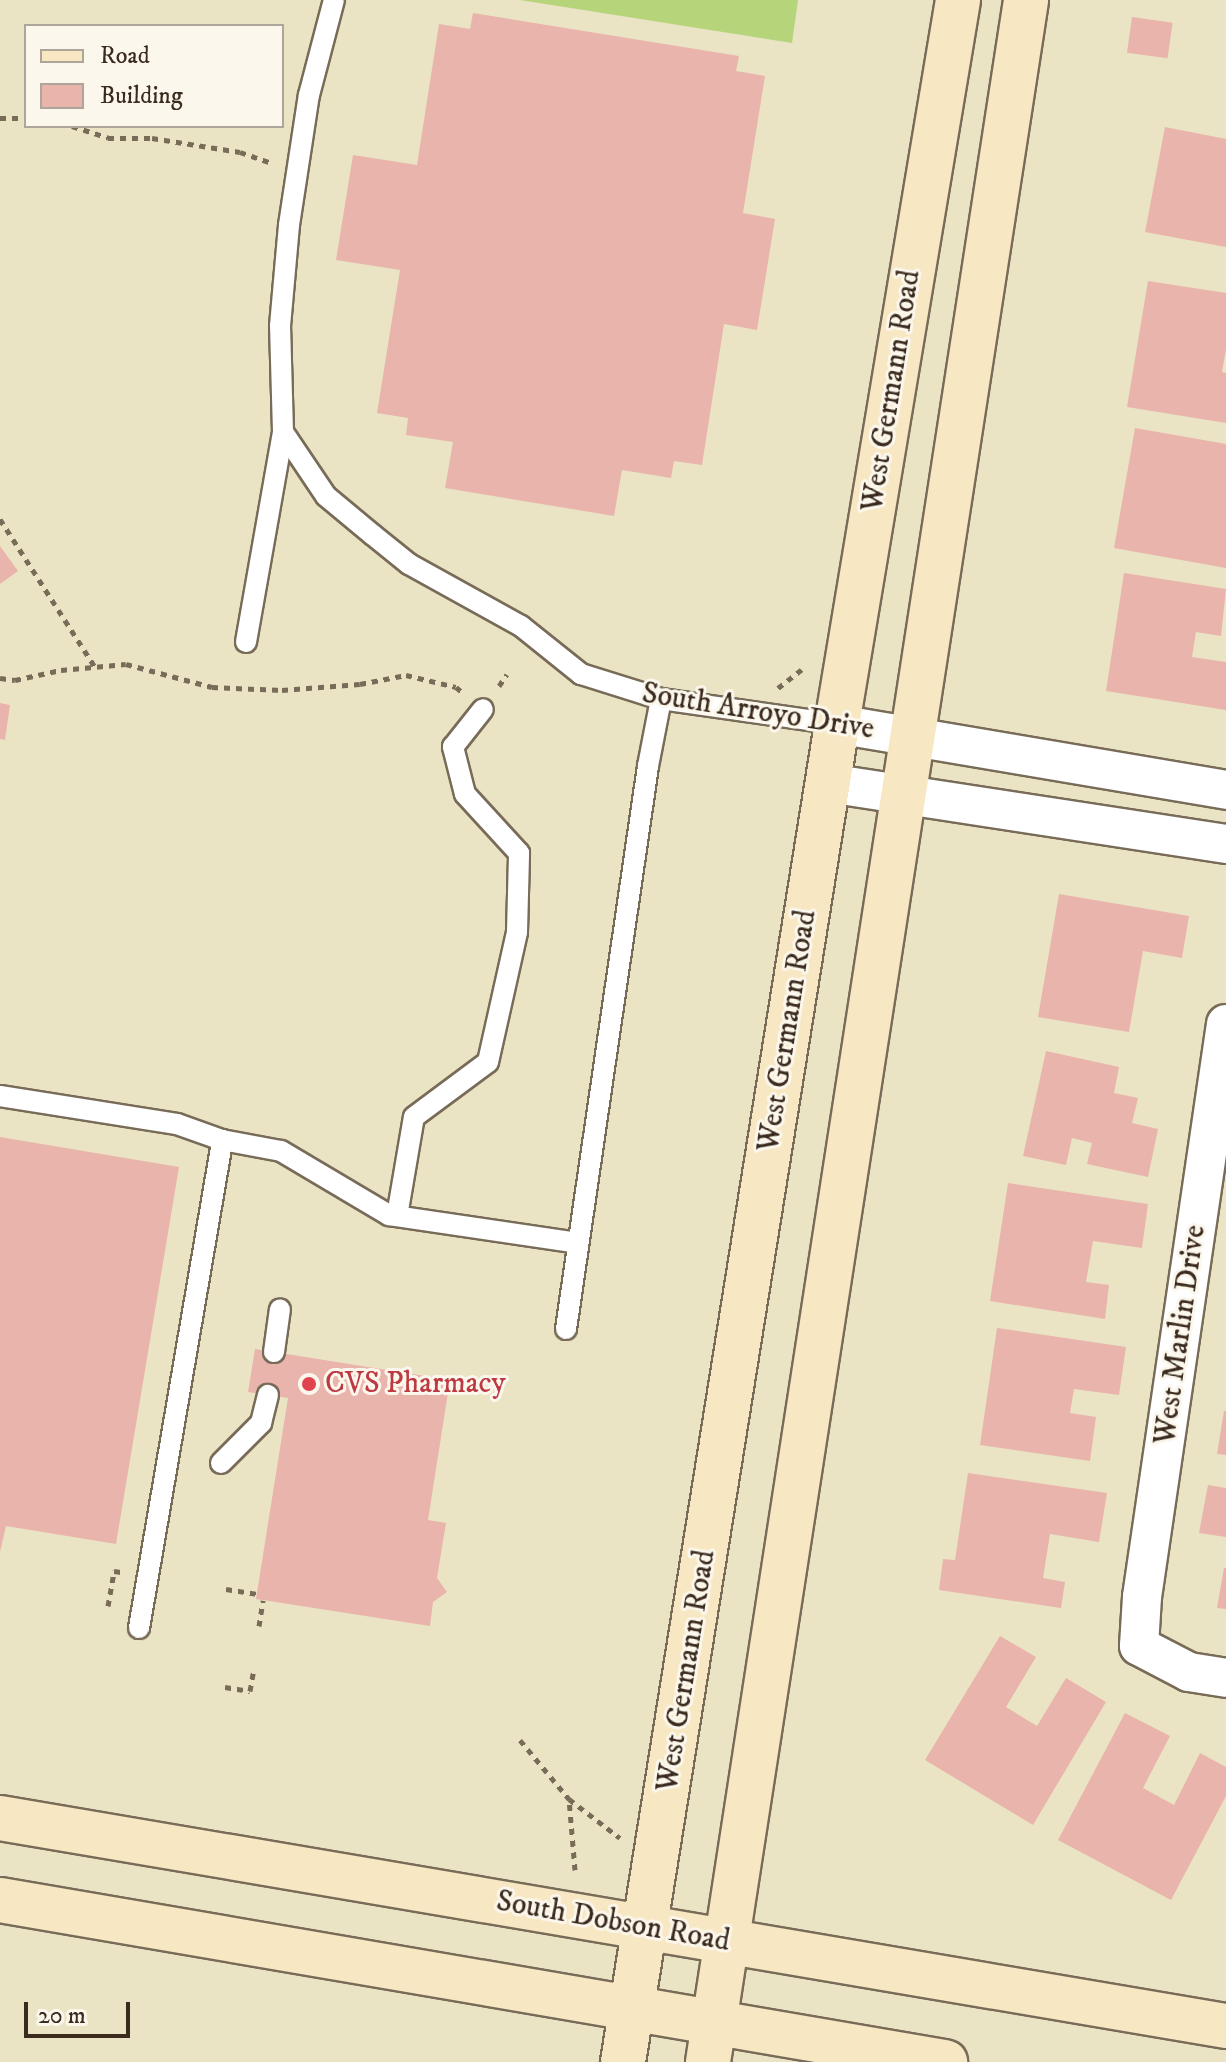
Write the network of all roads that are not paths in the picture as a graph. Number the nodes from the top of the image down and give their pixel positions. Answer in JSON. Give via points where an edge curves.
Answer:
{"nodes":[{"id":1,"x":334,"y":0,"type":"edge"},
{"id":2,"x":958,"y":0,"type":"edge"},
{"id":3,"x":1026,"y":0,"type":"edge"},
{"id":4,"x":283,"y":432,"type":"junction"},
{"id":5,"x":246,"y":642,"type":"dead end"},
{"id":6,"x":661,"y":699,"type":"junction"},
{"id":7,"x":483,"y":709,"type":"road end"},
{"id":8,"x":837,"y":724,"type":"junction"},
{"id":9,"x":912,"y":738,"type":"junction"},
{"id":10,"x":828,"y":783,"type":"junction"},
{"id":11,"x":1226,"y":790,"type":"edge"},
{"id":12,"x":904,"y":794,"type":"junction"},
{"id":13,"x":1226,"y":844,"type":"edge"},
{"id":14,"x":1226,"y":1024,"type":"edge"},
{"id":15,"x":0,"y":1096,"type":"edge"},
{"id":16,"x":222,"y":1140,"type":"junction"},
{"id":17,"x":397,"y":1216,"type":"junction"},
{"id":18,"x":578,"y":1243,"type":"junction"},
{"id":19,"x":280,"y":1309,"type":"dead end"},
{"id":20,"x":566,"y":1329,"type":"dead end"},
{"id":21,"x":274,"y":1352,"type":"dead end"},
{"id":22,"x":268,"y":1395,"type":"dead end"},
{"id":23,"x":221,"y":1463,"type":"dead end"},
{"id":24,"x":139,"y":1628,"type":"dead end"},
{"id":25,"x":1226,"y":1678,"type":"edge"},
{"id":26,"x":0,"y":1818,"type":"edge"},
{"id":27,"x":0,"y":1900,"type":"edge"},
{"id":28,"x":646,"y":1928,"type":"junction"},
{"id":29,"x":727,"y":1942,"type":"junction"},
{"id":30,"x":632,"y":2008,"type":"junction"},
{"id":31,"x":1226,"y":2026,"type":"edge"},
{"id":32,"x":711,"y":2042,"type":"edge"},
{"id":33,"x":623,"y":2062,"type":"edge"},
{"id":34,"x":945,"y":2062,"type":"edge"}],
"edges":[{"from":1,"to":4,"type":"lane","via":[[309,95],[298,169],[280,326]]},
{"from":2,"to":8,"type":"main road","name":"West Germann Road"},
{"from":3,"to":9,"type":"main road"},
{"from":4,"to":5,"type":"lane"},
{"from":4,"to":6,"type":"lane","name":"South Arroyo Drive","via":[[326,496],[409,564],[521,626],[581,674]]},
{"from":6,"to":8,"type":"lane","name":"South Arroyo Drive"},
{"from":6,"to":18,"type":"lane"},
{"from":7,"to":17,"type":"lane","via":[[453,747],[465,794],[519,853],[517,932],[488,1062],[414,1117]]},
{"from":8,"to":9,"type":"street","name":"South Arroyo Drive"},
{"from":8,"to":10,"type":"main road","name":"West Germann Road"},
{"from":9,"to":11,"type":"street","name":"South Arroyo Drive"},
{"from":9,"to":12,"type":"main road"},
{"from":10,"to":12,"type":"street","name":"South Arroyo Drive"},
{"from":10,"to":28,"type":"main road","name":"West Germann Road"},
{"from":12,"to":13,"type":"street","name":"South Arroyo Drive"},
{"from":12,"to":29,"type":"main road"},
{"from":14,"to":25,"type":"street","name":"West Marlin Drive","via":[[1139,1646],[1189,1672]]},
{"from":15,"to":16,"type":"lane","via":[[177,1124]]},
{"from":16,"to":17,"type":"lane","via":[[281,1151]]},
{"from":16,"to":24,"type":"lane"},
{"from":17,"to":18,"type":"lane"},
{"from":18,"to":20,"type":"lane"},
{"from":19,"to":21,"type":"lane"},
{"from":22,"to":23,"type":"lane","via":[[261,1423]]},
{"from":26,"to":28,"type":"main road","name":"South Dobson Road"},
{"from":27,"to":30,"type":"main road"},
{"from":28,"to":29,"type":"main road","name":"South Dobson Road"},
{"from":28,"to":30,"type":"main road","name":"West Germann Road"},
{"from":29,"to":31,"type":"main road","name":"South Dobson Road"},
{"from":29,"to":32,"type":"main road"},
{"from":30,"to":32,"type":"main road"},
{"from":30,"to":33,"type":"main road","name":"West Germann Road"},
{"from":32,"to":34,"type":"main road"}]}
